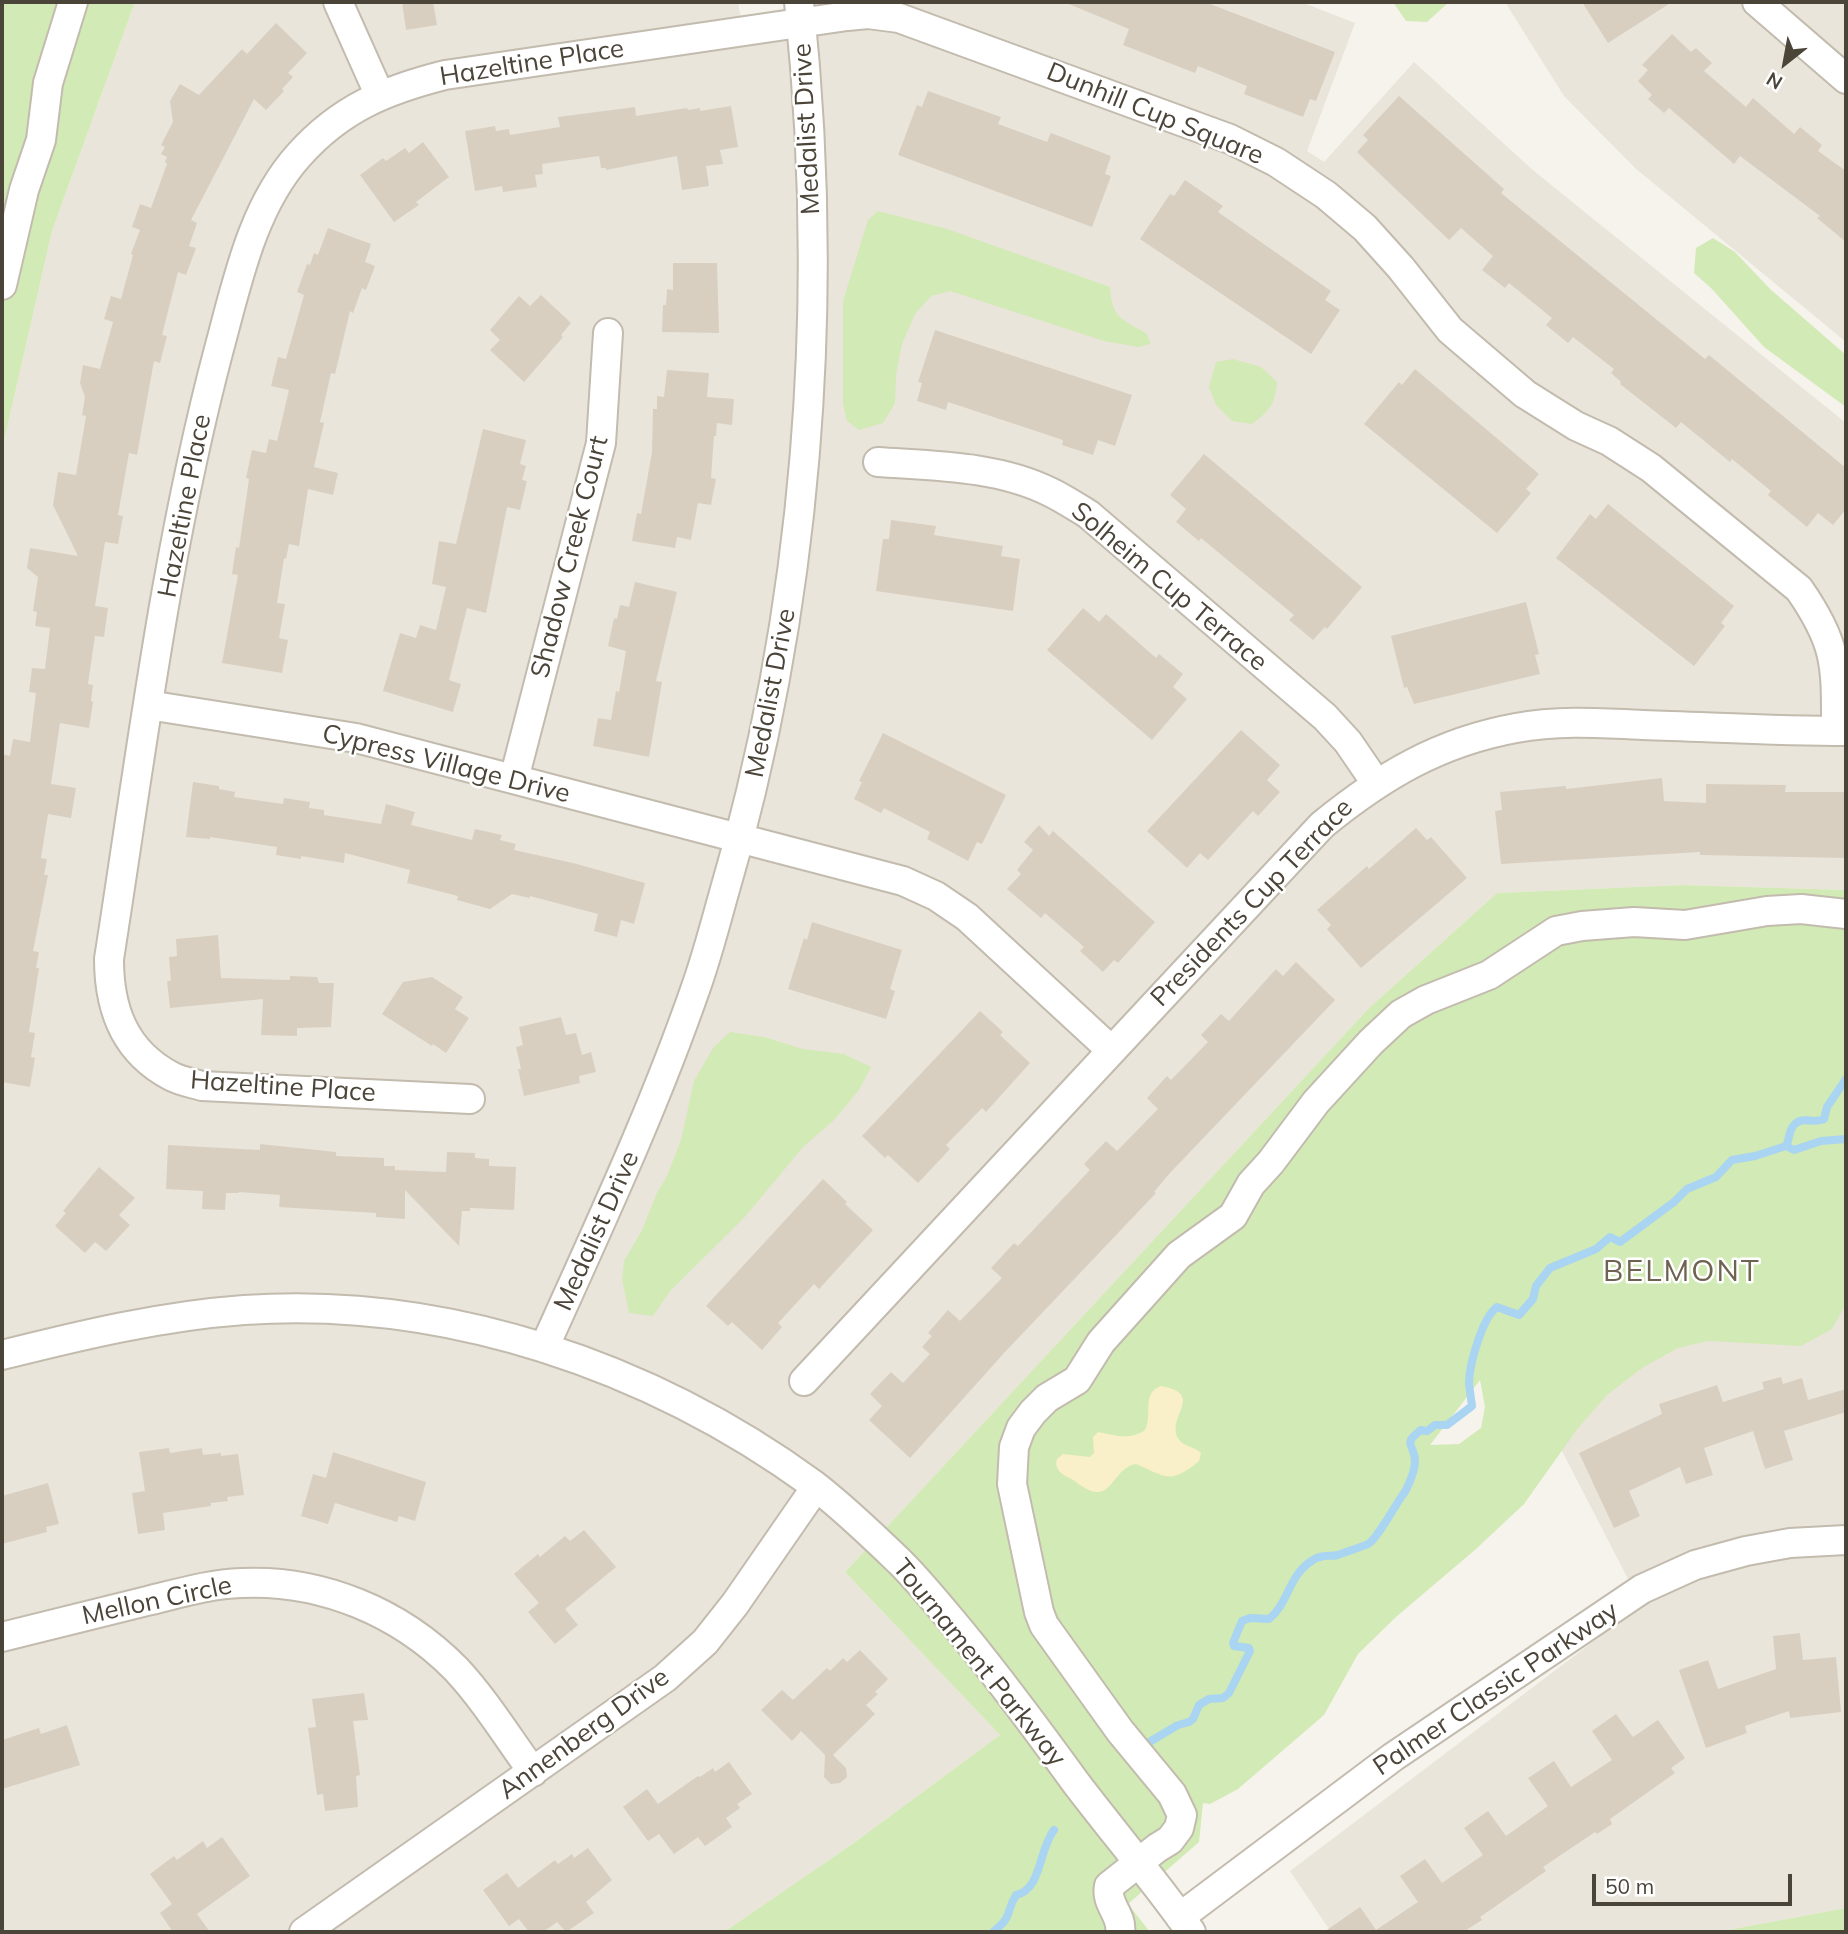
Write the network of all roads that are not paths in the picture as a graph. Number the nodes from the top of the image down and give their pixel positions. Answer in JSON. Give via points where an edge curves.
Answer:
{"nodes":[{"id":1,"x":73,"y":2,"type":"edge"},
{"id":2,"x":338,"y":2,"type":"edge"},
{"id":3,"x":1757,"y":2,"type":"edge"},
{"id":4,"x":800,"y":13,"type":"edge"},
{"id":5,"x":1846,"y":79,"type":"edge"},
{"id":6,"x":380,"y":96,"type":"junction"},
{"id":7,"x":2,"y":285,"type":"edge"},
{"id":8,"x":608,"y":333,"type":"dead end"},
{"id":9,"x":878,"y":462,"type":"dead end"},
{"id":10,"x":148,"y":705,"type":"junction"},
{"id":11,"x":1841,"y":731,"type":"edge"},
{"id":12,"x":514,"y":779,"type":"junction"},
{"id":13,"x":1376,"y":783,"type":"junction"},
{"id":14,"x":741,"y":838,"type":"junction"},
{"id":15,"x":1846,"y":914,"type":"edge"},
{"id":16,"x":1111,"y":1050,"type":"junction"},
{"id":17,"x":470,"y":1100,"type":"dead end"},
{"id":18,"x":544,"y":1348,"type":"junction"},
{"id":19,"x":2,"y":1354,"type":"edge"},
{"id":20,"x":804,"y":1381,"type":"dead end"},
{"id":21,"x":816,"y":1487,"type":"junction"},
{"id":22,"x":1846,"y":1541,"type":"edge"},
{"id":23,"x":2,"y":1637,"type":"edge"},
{"id":24,"x":533,"y":1772,"type":"junction"},
{"id":25,"x":1137,"y":1864,"type":"junction"},
{"id":26,"x":1186,"y":1925,"type":"edge"},
{"id":27,"x":304,"y":1932,"type":"edge"},
{"id":28,"x":1120,"y":1932,"type":"edge"}],
"edges":[{"from":1,"to":7,"type":"street","via":[[48,83],[45,125]]},
{"from":2,"to":6,"type":"street"},
{"from":3,"to":5,"type":"street"},
{"from":4,"to":6,"type":"street","name":"Hazeltine Place","via":[[750,29],[445,75]]},
{"from":4,"to":11,"type":"street","name":"Dunhill Cup Square","via":[[899,18],[1220,135],[1276,162],[1326,195],[1365,228],[1450,330],[1525,394],[1651,468],[1799,589],[1829,639]]},
{"from":4,"to":14,"type":"street","name":"Medalist Drive","via":[[810,140],[811,374],[788,608]]},
{"from":6,"to":10,"type":"street","name":"Hazeltine Place","via":[[328,127],[298,156],[258,220],[201,419],[175,540]]},
{"from":8,"to":12,"type":"street","name":"Shadow Creek Court","via":[[601,443]]},
{"from":9,"to":13,"type":"street","name":"Solheim Cup Terrace","via":[[972,469],[1010,477],[1050,491],[1088,514],[1325,717]]},
{"from":10,"to":12,"type":"street","name":"Cypress Village Drive","via":[[356,738]]},
{"from":10,"to":17,"type":"street","name":"Hazeltine Place","via":[[109,959],[116,1013],[140,1053],[173,1078],[202,1086]]},
{"from":11,"to":13,"type":"street","name":"Presidents Cup Terrace","via":[[1566,722],[1466,740],[1420,758]]},
{"from":12,"to":14,"type":"street","name":"Cypress Village Drive"},
{"from":13,"to":16,"type":"street","name":"Presidents Cup Terrace","via":[[1322,825]]},
{"from":14,"to":16,"type":"street","name":"Cypress Village Drive","via":[[877,873],[936,897],[967,917]]},
{"from":14,"to":18,"type":"street","name":"Medalist Drive","via":[[698,984],[656,1096]]},
{"from":15,"to":25,"type":"street","via":[[1801,909],[1694,925],[1634,922],[1556,931],[1489,975],[1401,1014],[1316,1102],[1251,1184],[1233,1216],[1179,1255],[1101,1342],[1077,1380],[1047,1398],[1021,1428],[1014,1447],[1012,1484],[1044,1625],[1172,1794],[1182,1815],[1170,1840]]},
{"from":16,"to":20,"type":"street","name":"Presidents Cup Terrace"},
{"from":18,"to":19,"type":"street","name":"Tournament Parkway","via":[[475,1329],[394,1315],[319,1309],[177,1316]]},
{"from":18,"to":21,"type":"street","name":"Tournament Parkway","via":[[622,1376],[690,1408]]},
{"from":21,"to":24,"type":"street","name":"Annenberg Drive","via":[[705,1642],[665,1678]]},
{"from":21,"to":25,"type":"street","name":"Tournament Parkway","via":[[902,1564],[947,1615]]},
{"from":22,"to":26,"type":"street","name":"Palmer Classic Parkway","via":[[1790,1543],[1746,1551],[1695,1565],[1643,1589],[1393,1757]]},
{"from":23,"to":24,"type":"street","name":"Mellon Circle","via":[[206,1587],[279,1584],[321,1591],[362,1604],[430,1645],[471,1687]]},
{"from":24,"to":27,"type":"street","name":"Annenberg Drive"},
{"from":25,"to":26,"type":"street","name":"Tournament Parkway"},
{"from":25,"to":28,"type":"street","via":[[1109,1886],[1107,1895],[1120,1921]]}]}
